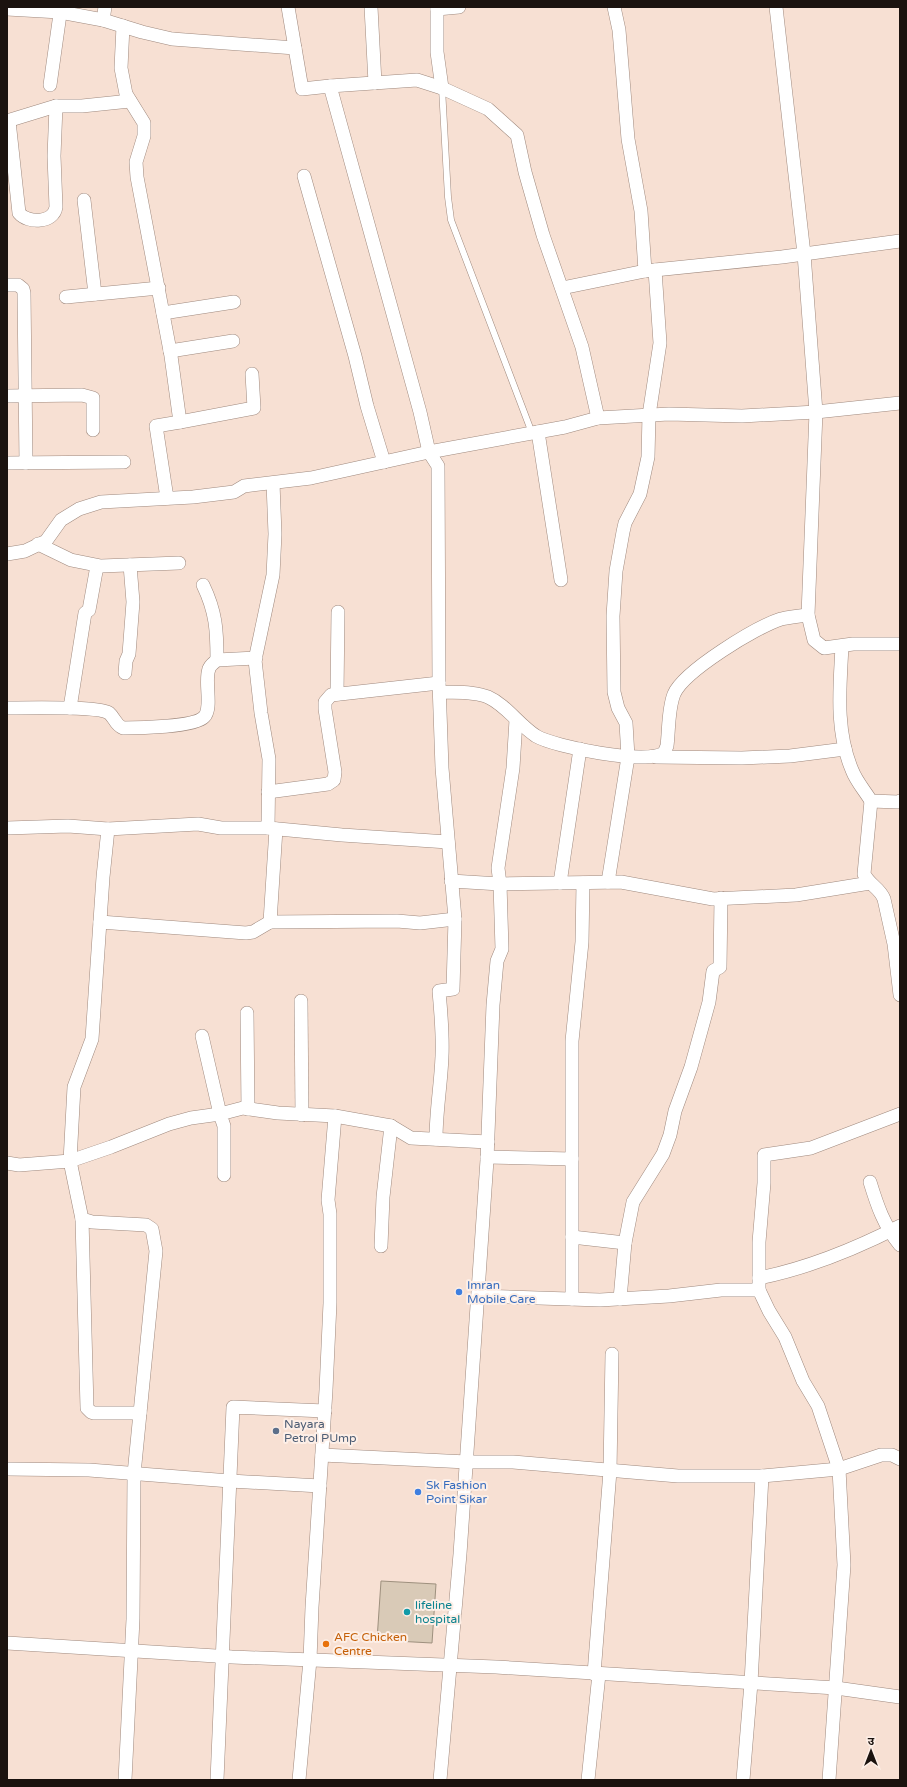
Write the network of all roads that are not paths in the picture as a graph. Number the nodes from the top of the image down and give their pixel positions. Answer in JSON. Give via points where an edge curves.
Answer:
{"nodes":[{"id":1,"x":288,"y":7,"type":"edge"},
{"id":2,"x":371,"y":7,"type":"edge"},
{"id":3,"x":459,"y":7,"type":"edge"},
{"id":4,"x":614,"y":7,"type":"edge"},
{"id":5,"x":776,"y":7,"type":"edge"},
{"id":6,"x":437,"y":8,"type":"edge"},
{"id":7,"x":7,"y":9,"type":"edge"},
{"id":8,"x":60,"y":10,"type":"edge"},
{"id":9,"x":104,"y":14,"type":"edge"},
{"id":10,"x":123,"y":26,"type":"junction"},
{"id":11,"x":295,"y":48,"type":"junction"},
{"id":12,"x":375,"y":83,"type":"junction"},
{"id":13,"x":50,"y":86,"type":"dead end"},
{"id":14,"x":330,"y":86,"type":"junction"},
{"id":15,"x":442,"y":88,"type":"junction"},
{"id":16,"x":130,"y":101,"type":"junction"},
{"id":17,"x":56,"y":106,"type":"junction"},
{"id":18,"x":8,"y":121,"type":"edge"},
{"id":19,"x":304,"y":176,"type":"dead end"},
{"id":20,"x":84,"y":200,"type":"dead end"},
{"id":21,"x":900,"y":241,"type":"edge"},
{"id":22,"x":804,"y":254,"type":"junction"},
{"id":23,"x":650,"y":271,"type":"junction"},
{"id":24,"x":7,"y":285,"type":"edge"},
{"id":25,"x":159,"y":288,"type":"junction"},
{"id":26,"x":562,"y":288,"type":"junction"},
{"id":27,"x":95,"y":294,"type":"junction"},
{"id":28,"x":66,"y":297,"type":"dead end"},
{"id":29,"x":234,"y":302,"type":"dead end"},
{"id":30,"x":163,"y":313,"type":"junction"},
{"id":31,"x":233,"y":341,"type":"dead end"},
{"id":32,"x":170,"y":351,"type":"junction"},
{"id":33,"x":252,"y":374,"type":"dead end"},
{"id":34,"x":25,"y":395,"type":"junction"},
{"id":35,"x":7,"y":396,"type":"edge"},
{"id":36,"x":900,"y":403,"type":"edge"},
{"id":37,"x":816,"y":412,"type":"junction"},
{"id":38,"x":649,"y":415,"type":"junction"},
{"id":39,"x":598,"y":418,"type":"junction"},
{"id":40,"x":180,"y":422,"type":"junction"},
{"id":41,"x":93,"y":430,"type":"dead end"},
{"id":42,"x":535,"y":433,"type":"junction"},
{"id":43,"x":429,"y":452,"type":"junction"},
{"id":44,"x":124,"y":462,"type":"dead end"},
{"id":45,"x":384,"y":462,"type":"junction"},
{"id":46,"x":7,"y":463,"type":"edge"},
{"id":47,"x":26,"y":463,"type":"junction"},
{"id":48,"x":272,"y":484,"type":"junction"},
{"id":49,"x":167,"y":498,"type":"junction"},
{"id":50,"x":38,"y":544,"type":"junction"},
{"id":51,"x":7,"y":554,"type":"edge"},
{"id":52,"x":179,"y":563,"type":"dead end"},
{"id":53,"x":130,"y":565,"type":"junction"},
{"id":54,"x":97,"y":566,"type":"junction"},
{"id":55,"x":561,"y":580,"type":"dead end"},
{"id":56,"x":203,"y":585,"type":"dead end"},
{"id":57,"x":338,"y":612,"type":"dead end"},
{"id":58,"x":808,"y":615,"type":"junction"},
{"id":59,"x":900,"y":644,"type":"edge"},
{"id":60,"x":842,"y":646,"type":"junction"},
{"id":61,"x":256,"y":658,"type":"junction"},
{"id":62,"x":217,"y":660,"type":"junction"},
{"id":63,"x":125,"y":673,"type":"dead end"},
{"id":64,"x":440,"y":688,"type":"junction"},
{"id":65,"x":337,"y":694,"type":"junction"},
{"id":66,"x":7,"y":708,"type":"edge"},
{"id":67,"x":70,"y":708,"type":"junction"},
{"id":68,"x":516,"y":720,"type":"junction"},
{"id":69,"x":580,"y":749,"type":"junction"},
{"id":70,"x":845,"y":749,"type":"junction"},
{"id":71,"x":628,"y":757,"type":"junction"},
{"id":72,"x":656,"y":757,"type":"junction"},
{"id":73,"x":268,"y":792,"type":"junction"},
{"id":74,"x":871,"y":801,"type":"junction"},
{"id":75,"x":900,"y":801,"type":"edge"},
{"id":76,"x":7,"y":828,"type":"edge"},
{"id":77,"x":108,"y":829,"type":"junction"},
{"id":78,"x":272,"y":829,"type":"junction"},
{"id":79,"x":448,"y":842,"type":"junction"},
{"id":80,"x":452,"y":881,"type":"junction"},
{"id":81,"x":608,"y":882,"type":"junction"},
{"id":82,"x":560,"y":883,"type":"junction"},
{"id":83,"x":583,"y":883,"type":"junction"},
{"id":84,"x":870,"y":883,"type":"junction"},
{"id":85,"x":500,"y":884,"type":"junction"},
{"id":86,"x":721,"y":898,"type":"junction"},
{"id":87,"x":455,"y":918,"type":"junction"},
{"id":88,"x":100,"y":922,"type":"junction"},
{"id":89,"x":270,"y":922,"type":"junction"},
{"id":90,"x":900,"y":995,"type":"edge"},
{"id":91,"x":301,"y":1001,"type":"dead end"},
{"id":92,"x":247,"y":1013,"type":"dead end"},
{"id":93,"x":202,"y":1036,"type":"dead end"},
{"id":94,"x":248,"y":1109,"type":"junction"},
{"id":95,"x":220,"y":1114,"type":"junction"},
{"id":96,"x":900,"y":1114,"type":"edge"},
{"id":97,"x":302,"y":1115,"type":"junction"},
{"id":98,"x":335,"y":1116,"type":"junction"},
{"id":99,"x":391,"y":1126,"type":"junction"},
{"id":100,"x":436,"y":1139,"type":"junction"},
{"id":101,"x":488,"y":1142,"type":"junction"},
{"id":102,"x":487,"y":1157,"type":"junction"},
{"id":103,"x":8,"y":1159,"type":"edge"},
{"id":104,"x":572,"y":1159,"type":"junction"},
{"id":105,"x":70,"y":1161,"type":"junction"},
{"id":106,"x":224,"y":1175,"type":"dead end"},
{"id":107,"x":870,"y":1182,"type":"dead end"},
{"id":108,"x":82,"y":1219,"type":"junction"},
{"id":109,"x":894,"y":1229,"type":"edge"},
{"id":110,"x":572,"y":1237,"type":"junction"},
{"id":111,"x":625,"y":1243,"type":"junction"},
{"id":112,"x":900,"y":1245,"type":"edge"},
{"id":113,"x":381,"y":1246,"type":"dead end"},
{"id":114,"x":759,"y":1284,"type":"junction"},
{"id":115,"x":478,"y":1296,"type":"junction"},
{"id":116,"x":572,"y":1299,"type":"junction"},
{"id":117,"x":620,"y":1299,"type":"junction"},
{"id":118,"x":612,"y":1354,"type":"dead end"},
{"id":119,"x":325,"y":1411,"type":"junction"},
{"id":120,"x":140,"y":1413,"type":"junction"},
{"id":121,"x":322,"y":1455,"type":"junction"},
{"id":122,"x":900,"y":1459,"type":"edge"},
{"id":123,"x":466,"y":1462,"type":"junction"},
{"id":124,"x":7,"y":1469,"type":"edge"},
{"id":125,"x":839,"y":1469,"type":"junction"},
{"id":126,"x":610,"y":1471,"type":"junction"},
{"id":127,"x":134,"y":1474,"type":"junction"},
{"id":128,"x":762,"y":1476,"type":"junction"},
{"id":129,"x":230,"y":1481,"type":"junction"},
{"id":130,"x":320,"y":1486,"type":"junction"},
{"id":131,"x":7,"y":1642,"type":"edge"},
{"id":132,"x":132,"y":1650,"type":"junction"},
{"id":133,"x":222,"y":1656,"type":"junction"},
{"id":134,"x":310,"y":1660,"type":"junction"},
{"id":135,"x":450,"y":1665,"type":"junction"},
{"id":136,"x":596,"y":1674,"type":"junction"},
{"id":137,"x":751,"y":1683,"type":"junction"},
{"id":138,"x":836,"y":1688,"type":"junction"},
{"id":139,"x":900,"y":1698,"type":"edge"},
{"id":140,"x":126,"y":1780,"type":"edge"},
{"id":141,"x":217,"y":1780,"type":"edge"},
{"id":142,"x":299,"y":1780,"type":"edge"},
{"id":143,"x":440,"y":1780,"type":"edge"},
{"id":144,"x":588,"y":1780,"type":"edge"},
{"id":145,"x":743,"y":1780,"type":"edge"},
{"id":146,"x":829,"y":1780,"type":"edge"}],
"edges":[{"from":1,"to":11,"type":"street"},
{"from":2,"to":12,"type":"street"},
{"from":3,"to":6,"type":"street"},
{"from":4,"to":23,"type":"street","via":[[619,30],[628,139]]},
{"from":5,"to":22,"type":"street"},
{"from":6,"to":15,"type":"street","via":[[437,52]]},
{"from":7,"to":8,"type":"street"},
{"from":8,"to":9,"type":"street"},
{"from":8,"to":13,"type":"street"},
{"from":9,"to":10,"type":"street"},
{"from":10,"to":11,"type":"street","via":[[172,39]]},
{"from":10,"to":16,"type":"street","via":[[121,68],[126,94]]},
{"from":11,"to":14,"type":"street","via":[[302,89]]},
{"from":12,"to":14,"type":"street"},
{"from":12,"to":15,"type":"street","via":[[417,80]]},
{"from":14,"to":43,"type":"street"},
{"from":15,"to":26,"type":"street","via":[[488,109],[517,135],[543,235]]},
{"from":15,"to":42,"type":"lane","via":[[451,220]]},
{"from":16,"to":17,"type":"street"},
{"from":16,"to":25,"type":"street","via":[[144,123],[144,136],[136,162],[137,177]]},
{"from":17,"to":18,"type":"street"},
{"from":17,"to":18,"type":"street","via":[[56,208],[54,215],[49,218],[30,220],[19,213]]},
{"from":19,"to":45,"type":"street"},
{"from":20,"to":27,"type":"street"},
{"from":21,"to":22,"type":"street"},
{"from":22,"to":23,"type":"street"},
{"from":22,"to":37,"type":"street"},
{"from":23,"to":26,"type":"street"},
{"from":23,"to":38,"type":"street","via":[[660,343]]},
{"from":24,"to":34,"type":"street","via":[[21,287],[24,293]]},
{"from":25,"to":27,"type":"street"},
{"from":25,"to":30,"type":"street"},
{"from":26,"to":39,"type":"street","via":[[582,347]]},
{"from":27,"to":28,"type":"street"},
{"from":29,"to":30,"type":"street"},
{"from":30,"to":32,"type":"street"},
{"from":31,"to":32,"type":"street"},
{"from":32,"to":40,"type":"street"},
{"from":33,"to":40,"type":"street","via":[[254,408]]},
{"from":34,"to":35,"type":"street"},
{"from":34,"to":41,"type":"street","via":[[82,395],[93,398]]},
{"from":34,"to":47,"type":"street"},
{"from":36,"to":37,"type":"street"},
{"from":37,"to":38,"type":"street","via":[[742,416]]},
{"from":37,"to":58,"type":"street"},
{"from":38,"to":39,"type":"street"},
{"from":38,"to":71,"type":"street","via":[[648,456],[644,480],[625,523],[616,571],[613,616],[614,692],[618,708],[626,723]]},
{"from":39,"to":42,"type":"street"},
{"from":40,"to":49,"type":"street","via":[[156,426]]},
{"from":42,"to":43,"type":"street"},
{"from":42,"to":55,"type":"street"},
{"from":43,"to":45,"type":"street"},
{"from":43,"to":64,"type":"street","via":[[438,466]]},
{"from":44,"to":47,"type":"street"},
{"from":45,"to":48,"type":"street"},
{"from":46,"to":47,"type":"street"},
{"from":48,"to":49,"type":"street","via":[[244,486],[234,492]]},
{"from":48,"to":61,"type":"street","via":[[275,534],[273,575]]},
{"from":49,"to":50,"type":"street","via":[[101,502],[78,508],[61,520],[46,541]]},
{"from":50,"to":51,"type":"street","via":[[25,551]]},
{"from":50,"to":54,"type":"street","via":[[71,560]]},
{"from":52,"to":53,"type":"street"},
{"from":53,"to":54,"type":"street"},
{"from":53,"to":63,"type":"street","via":[[133,602]]},
{"from":54,"to":67,"type":"street","via":[[89,610],[85,613]]},
{"from":56,"to":62,"type":"street","via":[[215,615]]},
{"from":57,"to":65,"type":"street"},
{"from":58,"to":60,"type":"street","via":[[814,640],[824,648]]},
{"from":58,"to":72,"type":"street","via":[[765,625],[688,676],[674,695],[664,754]]},
{"from":59,"to":60,"type":"street"},
{"from":60,"to":70,"type":"street","via":[[840,719]]},
{"from":61,"to":62,"type":"street"},
{"from":61,"to":73,"type":"street","via":[[261,713],[269,759]]},
{"from":62,"to":67,"type":"street","via":[[209,668],[208,709],[205,717],[197,721],[161,727],[123,728],[118,726],[109,713]]},
{"from":64,"to":65,"type":"street"},
{"from":64,"to":68,"type":"street","via":[[487,697]]},
{"from":64,"to":79,"type":"street","via":[[442,768]]},
{"from":65,"to":73,"type":"street","via":[[327,698],[325,709],[334,780],[328,784]]},
{"from":66,"to":67,"type":"street"},
{"from":68,"to":69,"type":"street","via":[[546,741]]},
{"from":68,"to":85,"type":"street","via":[[513,768],[498,868]]},
{"from":69,"to":71,"type":"street"},
{"from":69,"to":82,"type":"street"},
{"from":70,"to":72,"type":"street","via":[[790,756]]},
{"from":70,"to":74,"type":"street","via":[[852,771]]},
{"from":71,"to":72,"type":"street"},
{"from":71,"to":81,"type":"street"},
{"from":73,"to":78,"type":"street"},
{"from":74,"to":75,"type":"street"},
{"from":74,"to":84,"type":"street","via":[[864,867],[864,874]]},
{"from":76,"to":77,"type":"street","via":[[68,826]]},
{"from":77,"to":78,"type":"street","via":[[198,824],[221,828]]},
{"from":77,"to":88,"type":"street"},
{"from":78,"to":79,"type":"street"},
{"from":78,"to":89,"type":"street"},
{"from":79,"to":80,"type":"street"},
{"from":80,"to":85,"type":"street"},
{"from":80,"to":87,"type":"street"},
{"from":81,"to":83,"type":"street"},
{"from":81,"to":86,"type":"street","via":[[621,882],[713,899]]},
{"from":82,"to":83,"type":"street"},
{"from":82,"to":85,"type":"street"},
{"from":83,"to":104,"type":"street","via":[[582,942],[572,1040]]},
{"from":84,"to":86,"type":"street","via":[[796,895]]},
{"from":84,"to":90,"type":"street","via":[[877,887],[884,899],[894,944]]},
{"from":85,"to":101,"type":"street","via":[[502,949],[496,961]]},
{"from":86,"to":111,"type":"street","via":[[720,967],[713,971],[709,1002],[670,1135],[663,1154],[633,1202]]},
{"from":87,"to":89,"type":"street","via":[[420,923]]},
{"from":87,"to":100,"type":"street","via":[[453,989],[439,991],[443,1034]]},
{"from":88,"to":89,"type":"street","via":[[246,933],[253,932]]},
{"from":88,"to":105,"type":"street","via":[[92,1039],[74,1087]]},
{"from":91,"to":97,"type":"street"},
{"from":92,"to":94,"type":"street"},
{"from":93,"to":95,"type":"street"},
{"from":94,"to":95,"type":"street"},
{"from":94,"to":97,"type":"street"},
{"from":95,"to":105,"type":"street","via":[[169,1124]]},
{"from":95,"to":106,"type":"street","via":[[224,1126]]},
{"from":96,"to":114,"type":"street","via":[[811,1148],[764,1155]]},
{"from":97,"to":98,"type":"street"},
{"from":98,"to":99,"type":"street"},
{"from":98,"to":119,"type":"street","via":[[328,1200],[330,1303]]},
{"from":99,"to":100,"type":"street","via":[[411,1138]]},
{"from":99,"to":113,"type":"street","via":[[383,1197]]},
{"from":100,"to":101,"type":"street"},
{"from":101,"to":102,"type":"street"},
{"from":102,"to":104,"type":"street"},
{"from":102,"to":115,"type":"street"},
{"from":103,"to":105,"type":"street","via":[[19,1165]]},
{"from":104,"to":110,"type":"street"},
{"from":105,"to":108,"type":"street"},
{"from":107,"to":109,"type":"street","via":[[880,1213]]},
{"from":108,"to":120,"type":"street","via":[[87,1408],[94,1413]]},
{"from":108,"to":120,"type":"street","via":[[92,1222],[146,1225],[152,1229],[156,1251]]},
{"from":109,"to":112,"type":"street"},
{"from":109,"to":114,"type":"street","via":[[833,1257]]},
{"from":110,"to":111,"type":"street"},
{"from":110,"to":116,"type":"street"},
{"from":111,"to":117,"type":"street"},
{"from":114,"to":117,"type":"street","via":[[669,1296]]},
{"from":114,"to":125,"type":"street","via":[[768,1312],[785,1337],[803,1381],[818,1406]]},
{"from":115,"to":116,"type":"street"},
{"from":115,"to":123,"type":"street"},
{"from":116,"to":117,"type":"street"},
{"from":118,"to":126,"type":"street"},
{"from":119,"to":121,"type":"street"},
{"from":119,"to":129,"type":"street","via":[[233,1407]]},
{"from":120,"to":127,"type":"street"},
{"from":121,"to":123,"type":"street"},
{"from":121,"to":130,"type":"street"},
{"from":122,"to":125,"type":"street","via":[[892,1455],[881,1455]]},
{"from":123,"to":126,"type":"street","via":[[513,1462]]},
{"from":123,"to":135,"type":"street"},
{"from":124,"to":127,"type":"street","via":[[90,1470]]},
{"from":125,"to":128,"type":"street"},
{"from":125,"to":138,"type":"street","via":[[844,1565]]},
{"from":126,"to":128,"type":"street","via":[[678,1476]]},
{"from":126,"to":136,"type":"street"},
{"from":127,"to":129,"type":"street"},
{"from":127,"to":132,"type":"street"},
{"from":128,"to":137,"type":"street"},
{"from":129,"to":130,"type":"street"},
{"from":129,"to":133,"type":"street"},
{"from":130,"to":134,"type":"street"},
{"from":131,"to":132,"type":"street"},
{"from":132,"to":133,"type":"street"},
{"from":132,"to":140,"type":"street"},
{"from":133,"to":134,"type":"street"},
{"from":133,"to":141,"type":"street"},
{"from":134,"to":135,"type":"street"},
{"from":134,"to":142,"type":"street"},
{"from":135,"to":136,"type":"street"},
{"from":135,"to":143,"type":"street"},
{"from":136,"to":137,"type":"street"},
{"from":136,"to":144,"type":"street"},
{"from":137,"to":138,"type":"street"},
{"from":137,"to":145,"type":"street"},
{"from":138,"to":139,"type":"street"},
{"from":138,"to":146,"type":"street"}]}
